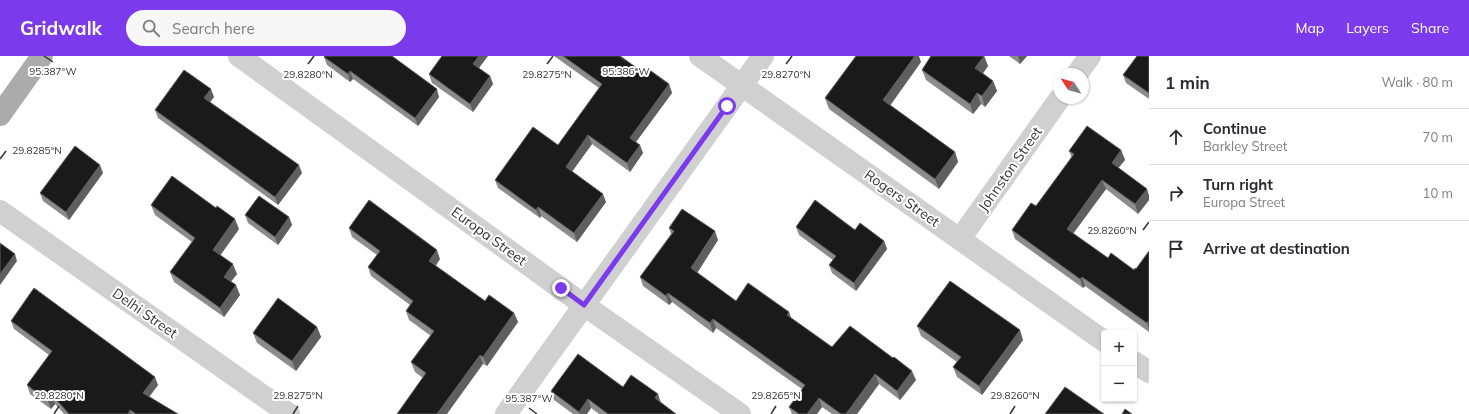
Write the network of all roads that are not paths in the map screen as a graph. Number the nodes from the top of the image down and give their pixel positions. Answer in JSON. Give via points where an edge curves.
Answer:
{"nodes":[{"id":1,"x":42,"y":56,"type":"edge"},
{"id":2,"x":239,"y":56,"type":"edge"},
{"id":3,"x":700,"y":56,"type":"edge"},
{"id":4,"x":763,"y":56,"type":"edge"},
{"id":5,"x":1090,"y":56,"type":"edge"},
{"id":6,"x":1081,"y":68,"type":"edge"},
{"id":7,"x":742,"y":85,"type":"junction"},
{"id":8,"x":1056,"y":104,"type":"edge"},
{"id":9,"x":0,"y":115,"type":"edge"},
{"id":10,"x":0,"y":211,"type":"edge"},
{"id":11,"x":960,"y":239,"type":"junction"},
{"id":12,"x":584,"y":305,"type":"junction"},
{"id":13,"x":1101,"y":339,"type":"edge"},
{"id":14,"x":1137,"y":364,"type":"edge"},
{"id":15,"x":1149,"y":372,"type":"edge"},
{"id":16,"x":289,"y":414,"type":"edge"},
{"id":17,"x":506,"y":414,"type":"edge"},
{"id":18,"x":740,"y":414,"type":"edge"}],
"edges":[{"from":1,"to":9,"type":"main road"},
{"from":2,"to":12,"type":"street","name":"Europa Street"},
{"from":3,"to":7,"type":"street","name":"Rogers Street"},
{"from":4,"to":7,"type":"street"},
{"from":5,"to":6,"type":"street"},
{"from":7,"to":11,"type":"street","name":"Rogers Street"},
{"from":7,"to":12,"type":"street"},
{"from":8,"to":11,"type":"street","name":"Johnston Street"},
{"from":10,"to":16,"type":"street","name":"Delhi Street"},
{"from":11,"to":13,"type":"street","name":"Rogers Street"},
{"from":12,"to":17,"type":"street"},
{"from":12,"to":18,"type":"street","name":"Europa Street"},
{"from":14,"to":15,"type":"street"}]}
